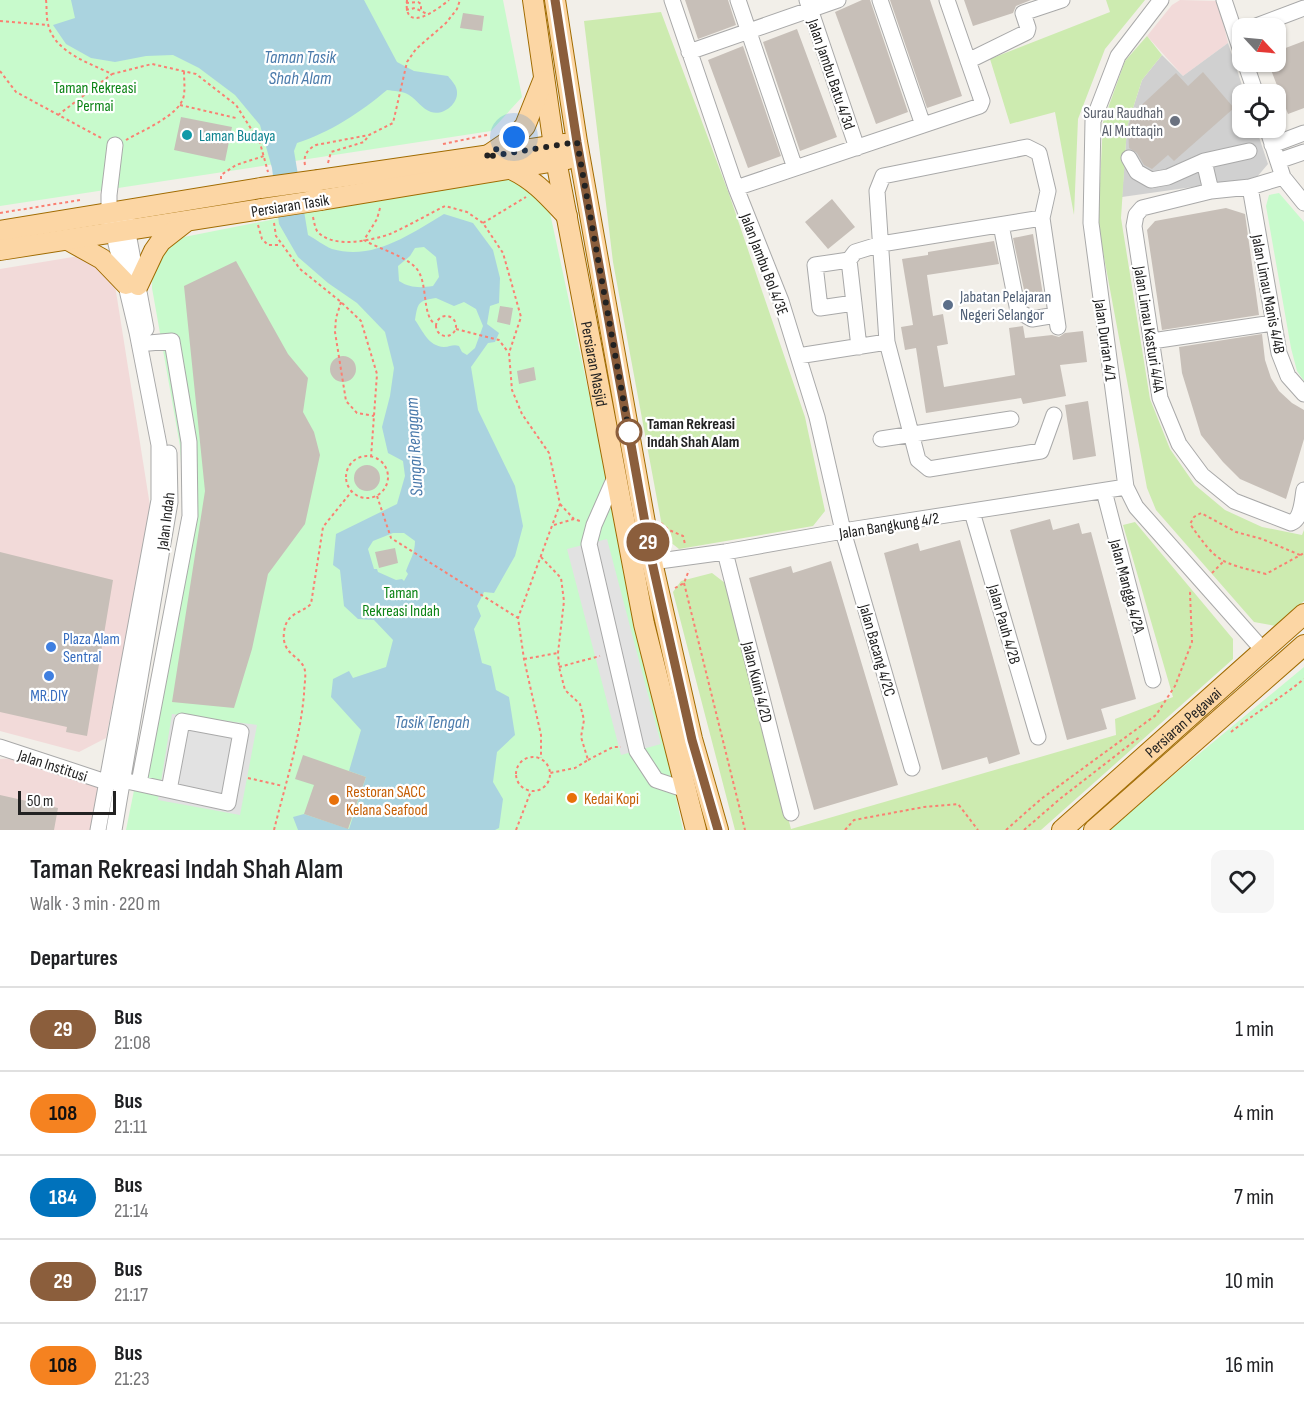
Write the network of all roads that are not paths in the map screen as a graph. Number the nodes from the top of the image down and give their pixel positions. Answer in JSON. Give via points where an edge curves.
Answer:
{"nodes":[{"id":1,"x":533,"y":0,"type":"edge"},
{"id":2,"x":555,"y":0,"type":"edge"},
{"id":3,"x":672,"y":0,"type":"edge"},
{"id":4,"x":738,"y":0,"type":"edge"},
{"id":5,"x":838,"y":0,"type":"edge"},
{"id":6,"x":880,"y":0,"type":"edge"},
{"id":7,"x":947,"y":0,"type":"edge"},
{"id":8,"x":1062,"y":0,"type":"edge"},
{"id":9,"x":1161,"y":0,"type":"edge"},
{"id":10,"x":1224,"y":0,"type":"edge"},
{"id":11,"x":809,"y":5,"type":"edge"},
{"id":12,"x":1021,"y":6,"type":"edge"},
{"id":13,"x":1304,"y":8,"type":"edge"},
{"id":14,"x":1232,"y":18,"type":"edge"},
{"id":15,"x":1278,"y":18,"type":"edge"},
{"id":16,"x":748,"y":32,"type":"junction"},
{"id":17,"x":689,"y":52,"type":"junction"},
{"id":18,"x":968,"y":61,"type":"junction"},
{"id":19,"x":544,"y":77,"type":"junction"},
{"id":20,"x":923,"y":125,"type":"junction"},
{"id":21,"x":1304,"y":133,"type":"edge"},
{"id":22,"x":1270,"y":138,"type":"edge"},
{"id":23,"x":1272,"y":145,"type":"junction"},
{"id":24,"x":116,"y":146,"type":"road end"},
{"id":25,"x":857,"y":148,"type":"junction"},
{"id":26,"x":578,"y":149,"type":"junction"},
{"id":27,"x":1249,"y":151,"type":"dead end"},
{"id":28,"x":1304,"y":152,"type":"edge"},
{"id":29,"x":555,"y":153,"type":"junction"},
{"id":30,"x":485,"y":157,"type":"junction"},
{"id":31,"x":1129,"y":158,"type":"dead end"},
{"id":32,"x":1204,"y":161,"type":"junction"},
{"id":33,"x":1278,"y":161,"type":"junction"},
{"id":34,"x":795,"y":168,"type":"junction"},
{"id":35,"x":511,"y":169,"type":"junction"},
{"id":36,"x":1283,"y":177,"type":"junction"},
{"id":37,"x":1250,"y":187,"type":"junction"},
{"id":38,"x":736,"y":188,"type":"junction"},
{"id":39,"x":1211,"y":191,"type":"junction"},
{"id":40,"x":1304,"y":203,"type":"edge"},
{"id":41,"x":567,"y":216,"type":"junction"},
{"id":42,"x":1042,"y":218,"type":"junction"},
{"id":43,"x":118,"y":222,"type":"junction"},
{"id":44,"x":187,"y":222,"type":"junction"},
{"id":45,"x":1001,"y":225,"type":"junction"},
{"id":46,"x":0,"y":231,"type":"edge"},
{"id":47,"x":68,"y":240,"type":"junction"},
{"id":48,"x":881,"y":244,"type":"junction"},
{"id":49,"x":0,"y":250,"type":"edge"},
{"id":50,"x":849,"y":260,"type":"junction"},
{"id":51,"x":132,"y":285,"type":"junction"},
{"id":52,"x":854,"y":303,"type":"junction"},
{"id":53,"x":1273,"y":322,"type":"junction"},
{"id":54,"x":1152,"y":341,"type":"junction"},
{"id":55,"x":887,"y":342,"type":"junction"},
{"id":56,"x":149,"y":343,"type":"junction"},
{"id":57,"x":859,"y":347,"type":"junction"},
{"id":58,"x":798,"y":356,"type":"junction"},
{"id":59,"x":1304,"y":394,"type":"edge"},
{"id":60,"x":1054,"y":415,"type":"dead end"},
{"id":61,"x":1011,"y":419,"type":"dead end"},
{"id":62,"x":911,"y":434,"type":"junction"},
{"id":63,"x":881,"y":439,"type":"dead end"},
{"id":64,"x":616,"y":475,"type":"junction"},
{"id":65,"x":1126,"y":487,"type":"junction"},
{"id":66,"x":1304,"y":490,"type":"edge"},
{"id":67,"x":1104,"y":491,"type":"junction"},
{"id":68,"x":972,"y":512,"type":"junction"},
{"id":69,"x":843,"y":531,"type":"junction"},
{"id":70,"x":725,"y":552,"type":"junction"},
{"id":71,"x":652,"y":562,"type":"junction"},
{"id":72,"x":1304,"y":614,"type":"edge"},
{"id":73,"x":1304,"y":645,"type":"edge"},
{"id":74,"x":1262,"y":650,"type":"junction"},
{"id":75,"x":1153,"y":680,"type":"dead end"},
{"id":76,"x":1038,"y":737,"type":"dead end"},
{"id":77,"x":0,"y":747,"type":"edge"},
{"id":78,"x":32,"y":757,"type":"junction"},
{"id":79,"x":0,"y":759,"type":"edge"},
{"id":80,"x":912,"y":768,"type":"dead end"},
{"id":81,"x":122,"y":780,"type":"junction"},
{"id":82,"x":106,"y":782,"type":"junction"},
{"id":83,"x":139,"y":783,"type":"junction"},
{"id":84,"x":169,"y":790,"type":"junction"},
{"id":85,"x":686,"y":790,"type":"junction"},
{"id":86,"x":791,"y":813,"type":"dead end"},
{"id":87,"x":98,"y":830,"type":"edge"},
{"id":88,"x":114,"y":830,"type":"edge"},
{"id":89,"x":696,"y":830,"type":"edge"},
{"id":90,"x":718,"y":830,"type":"edge"},
{"id":91,"x":1062,"y":830,"type":"edge"},
{"id":92,"x":1094,"y":830,"type":"edge"}],
"edges":[{"from":1,"to":19,"type":"main road","name":"Persiaran Masjid"},
{"from":2,"to":26,"type":"main road","name":"Persiaran Masjid"},
{"from":3,"to":17,"type":"street","name":"Jalan Jambu Bol 4/3E"},
{"from":4,"to":16,"type":"street"},
{"from":5,"to":11,"type":"street"},
{"from":6,"to":20,"type":"street"},
{"from":7,"to":18,"type":"street"},
{"from":8,"to":12,"type":"street"},
{"from":9,"to":65,"type":"street","name":"Jalan Durian 4/1","via":[[1118,56],[1093,121],[1090,223]]},
{"from":10,"to":14,"type":"street"},
{"from":11,"to":16,"type":"street"},
{"from":11,"to":25,"type":"street","name":"Jalan Jambu Batu 4/3d"},
{"from":12,"to":18,"type":"street","via":[[1027,32]]},
{"from":13,"to":15,"type":"street"},
{"from":16,"to":17,"type":"street"},
{"from":16,"to":34,"type":"street"},
{"from":17,"to":38,"type":"street","name":"Jalan Jambu Bol 4/3E"},
{"from":18,"to":20,"type":"street","via":[[982,101],[980,106]]},
{"from":19,"to":29,"type":"main road","name":"Persiaran Masjid"},
{"from":19,"to":30,"type":"main road","via":[[525,126]]},
{"from":20,"to":25,"type":"street"},
{"from":21,"to":23,"type":"street"},
{"from":22,"to":23,"type":"street"},
{"from":23,"to":33,"type":"street"},
{"from":24,"to":43,"type":"street","name":"Jalan Indah","via":[[109,195]]},
{"from":25,"to":34,"type":"street"},
{"from":26,"to":29,"type":"main road","name":"Persiaran Tasik"},
{"from":26,"to":71,"type":"main road","name":"Persiaran Masjid"},
{"from":27,"to":32,"type":"street"},
{"from":28,"to":33,"type":"street"},
{"from":29,"to":30,"type":"main road","name":"Persiaran Tasik"},
{"from":29,"to":35,"type":"main road","name":"Persiaran Tasik"},
{"from":29,"to":41,"type":"main road","name":"Persiaran Masjid"},
{"from":30,"to":43,"type":"main road","name":"Persiaran Tasik","bridge":true,"via":[[319,170]]},
{"from":31,"to":32,"type":"street","via":[[1137,172],[1151,180]]},
{"from":32,"to":39,"type":"street"},
{"from":33,"to":36,"type":"street"},
{"from":34,"to":38,"type":"street"},
{"from":35,"to":41,"type":"main road","via":[[541,187]]},
{"from":35,"to":44,"type":"main road","name":"Persiaran Tasik","bridge":true,"via":[[316,204]]},
{"from":36,"to":37,"type":"street"},
{"from":36,"to":40,"type":"street"},
{"from":37,"to":39,"type":"street"},
{"from":37,"to":53,"type":"street","name":"Jalan Limau Manis 4/4B"},
{"from":38,"to":58,"type":"street","name":"Jalan Jambu Bol 4/3E","via":[[781,301]]},
{"from":39,"to":54,"type":"street","name":"Jalan Limau Kasturi 4/4A","via":[[1138,211],[1134,226]]},
{"from":41,"to":64,"type":"main road","name":"Persiaran Masjid"},
{"from":42,"to":45,"type":"street"},
{"from":42,"to":45,"type":"street","via":[[1057,321],[1032,319],[1018,311]]},
{"from":42,"to":48,"type":"street","via":[[1048,190],[1039,153],[1027,147],[883,176],[877,191]]},
{"from":43,"to":44,"type":"main road","name":"Persiaran Tasik"},
{"from":43,"to":46,"type":"main road","name":"Persiaran Tasik"},
{"from":43,"to":47,"type":"main road","name":"Persiaran Tasik"},
{"from":43,"to":51,"type":"street","name":"Jalan Indah"},
{"from":44,"to":51,"type":"main road","via":[[154,250]]},
{"from":45,"to":48,"type":"street"},
{"from":47,"to":49,"type":"main road","name":"Persiaran Tasik"},
{"from":47,"to":51,"type":"main road","via":[[102,260]]},
{"from":48,"to":50,"type":"street","via":[[855,252]]},
{"from":48,"to":55,"type":"street"},
{"from":50,"to":52,"type":"street"},
{"from":50,"to":52,"type":"street","via":[[815,265],[820,308]]},
{"from":51,"to":56,"type":"street","name":"Jalan Indah"},
{"from":51,"to":82,"type":"street","name":"Jalan Indah","via":[[159,445],[159,500]]},
{"from":52,"to":57,"type":"street"},
{"from":53,"to":54,"type":"street"},
{"from":53,"to":59,"type":"street","name":"Jalan Limau Manis 4/4B","via":[[1288,376]]},
{"from":54,"to":66,"type":"street","name":"Jalan Limau Kasturi 4/4A","via":[[1160,398],[1179,444],[1202,475],[1234,501],[1291,523],[1298,518]]},
{"from":55,"to":57,"type":"street"},
{"from":55,"to":62,"type":"street"},
{"from":56,"to":81,"type":"street","name":"Jalan Indah","via":[[169,444],[170,502]]},
{"from":56,"to":83,"type":"street","via":[[172,340],[189,442],[190,516]]},
{"from":57,"to":58,"type":"street"},
{"from":58,"to":69,"type":"street","name":"Jalan Jambu Bol 4/3E","via":[[817,417]]},
{"from":60,"to":62,"type":"street","via":[[1041,451],[929,469],[918,460]]},
{"from":61,"to":62,"type":"street"},
{"from":62,"to":63,"type":"street"},
{"from":64,"to":85,"type":"main road","name":"Persiaran Masjid","via":[[644,624]]},
{"from":64,"to":85,"type":"street","via":[[589,544],[636,747],[656,780]]},
{"from":65,"to":67,"type":"street","name":"Jalan Bangkung 4/2"},
{"from":65,"to":74,"type":"street","name":"Jalan Durian 4/1","via":[[1136,507]]},
{"from":67,"to":68,"type":"street","name":"Jalan Bangkung 4/2"},
{"from":67,"to":75,"type":"street","name":"Jalan Mangga 4/2A"},
{"from":68,"to":69,"type":"street","name":"Jalan Bangkung 4/2"},
{"from":68,"to":76,"type":"street","name":"Jalan Pauh 4/2B"},
{"from":69,"to":70,"type":"street","name":"Jalan Bangkung 4/2"},
{"from":69,"to":80,"type":"street","name":"Jalan Bacang 4/2C"},
{"from":70,"to":71,"type":"street","name":"Jalan Bangkung 4/2"},
{"from":70,"to":86,"type":"street","name":"Jalan Kuini 4/2D"},
{"from":71,"to":90,"type":"main road","name":"Persiaran Masjid","via":[[692,740]]},
{"from":72,"to":74,"type":"main road","name":"Persiaran Pegawai"},
{"from":73,"to":92,"type":"main road","name":"Persiaran Pegawai"},
{"from":74,"to":91,"type":"main road","name":"Persiaran Pegawai"},
{"from":77,"to":78,"type":"street","name":"Jalan Institusi"},
{"from":78,"to":79,"type":"street"},
{"from":78,"to":82,"type":"street","name":"Jalan Institusi"},
{"from":81,"to":82,"type":"street"},
{"from":81,"to":83,"type":"street"},
{"from":81,"to":88,"type":"street","name":"Jalan Indah"},
{"from":82,"to":87,"type":"street","name":"Jalan Indah"},
{"from":83,"to":84,"type":"street"},
{"from":84,"to":84,"type":"street","via":[[182,721],[241,732],[228,803]]},
{"from":85,"to":89,"type":"main road","name":"Persiaran Masjid"}]}
